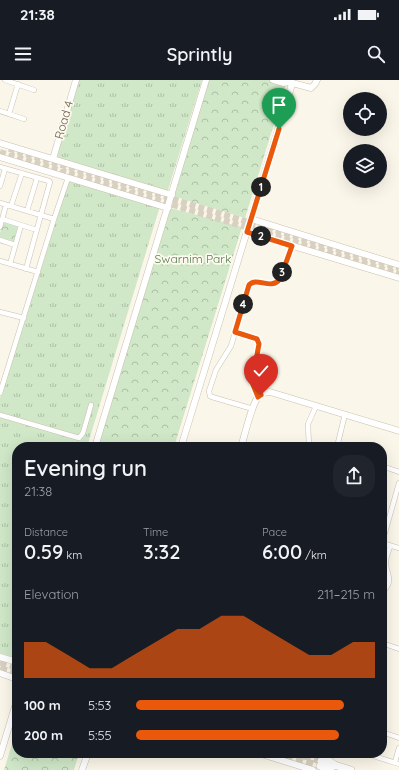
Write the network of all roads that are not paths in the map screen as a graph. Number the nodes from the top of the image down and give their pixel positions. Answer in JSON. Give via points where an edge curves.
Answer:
{"nodes":[{"id":1,"x":5,"y":80,"type":"edge"},
{"id":2,"x":72,"y":80,"type":"edge"},
{"id":3,"x":76,"y":80,"type":"edge"},
{"id":4,"x":206,"y":80,"type":"edge"},
{"id":5,"x":273,"y":80,"type":"edge"},
{"id":6,"x":317,"y":80,"type":"edge"},
{"id":7,"x":290,"y":82,"type":"edge"},
{"id":8,"x":18,"y":84,"type":"junction"},
{"id":9,"x":34,"y":90,"type":"dead end"},
{"id":10,"x":0,"y":111,"type":"edge"},
{"id":11,"x":9,"y":114,"type":"junction"},
{"id":12,"x":24,"y":119,"type":"dead end"},
{"id":13,"x":0,"y":143,"type":"edge"},
{"id":14,"x":0,"y":157,"type":"edge"},
{"id":15,"x":51,"y":158,"type":"junction"},
{"id":16,"x":3,"y":168,"type":"edge"},
{"id":17,"x":22,"y":174,"type":"junction"},
{"id":18,"x":37,"y":178,"type":"junction"},
{"id":19,"x":68,"y":178,"type":"junction"},
{"id":20,"x":0,"y":186,"type":"edge"},
{"id":21,"x":172,"y":195,"type":"junction"},
{"id":22,"x":0,"y":203,"type":"edge"},
{"id":23,"x":9,"y":206,"type":"junction"},
{"id":24,"x":168,"y":208,"type":"junction"},
{"id":25,"x":27,"y":211,"type":"junction"},
{"id":26,"x":42,"y":216,"type":"junction"},
{"id":27,"x":2,"y":219,"type":"junction"},
{"id":28,"x":54,"y":219,"type":"junction"},
{"id":29,"x":251,"y":219,"type":"junction"},
{"id":30,"x":21,"y":225,"type":"junction"},
{"id":31,"x":0,"y":227,"type":"edge"},
{"id":32,"x":37,"y":230,"type":"junction"},
{"id":33,"x":247,"y":232,"type":"junction"},
{"id":34,"x":0,"y":240,"type":"edge"},
{"id":35,"x":15,"y":245,"type":"junction"},
{"id":36,"x":292,"y":246,"type":"junction"},
{"id":37,"x":0,"y":261,"type":"edge"},
{"id":38,"x":10,"y":264,"type":"junction"},
{"id":39,"x":399,"y":265,"type":"edge"},
{"id":40,"x":26,"y":269,"type":"junction"},
{"id":41,"x":38,"y":272,"type":"junction"},
{"id":42,"x":399,"y":278,"type":"edge"},
{"id":43,"x":0,"y":312,"type":"edge"},
{"id":44,"x":24,"y":318,"type":"junction"},
{"id":45,"x":235,"y":332,"type":"junction"},
{"id":46,"x":0,"y":393,"type":"edge"},
{"id":47,"x":258,"y":397,"type":"junction"},
{"id":48,"x":91,"y":405,"type":"dead end"},
{"id":49,"x":316,"y":406,"type":"junction"},
{"id":50,"x":253,"y":409,"type":"junction"},
{"id":51,"x":345,"y":414,"type":"junction"},
{"id":52,"x":0,"y":415,"type":"edge"},
{"id":53,"x":399,"y":431,"type":"edge"},
{"id":54,"x":97,"y":442,"type":"edge"},
{"id":55,"x":183,"y":442,"type":"edge"},
{"id":56,"x":243,"y":442,"type":"edge"},
{"id":57,"x":309,"y":442,"type":"edge"},
{"id":58,"x":338,"y":442,"type":"edge"},
{"id":59,"x":387,"y":468,"type":"edge"},
{"id":60,"x":399,"y":472,"type":"edge"},
{"id":61,"x":399,"y":483,"type":"edge"},
{"id":62,"x":387,"y":525,"type":"edge"},
{"id":63,"x":387,"y":545,"type":"edge"},
{"id":64,"x":390,"y":546,"type":"junction"},
{"id":65,"x":399,"y":548,"type":"edge"},
{"id":66,"x":387,"y":559,"type":"edge"},
{"id":67,"x":387,"y":567,"type":"edge"},
{"id":68,"x":387,"y":586,"type":"edge"},
{"id":69,"x":387,"y":644,"type":"edge"},
{"id":70,"x":399,"y":648,"type":"edge"},
{"id":71,"x":0,"y":657,"type":"edge"},
{"id":72,"x":12,"y":661,"type":"edge"},
{"id":73,"x":0,"y":673,"type":"edge"},
{"id":74,"x":12,"y":677,"type":"edge"},
{"id":75,"x":12,"y":716,"type":"edge"},
{"id":76,"x":387,"y":734,"type":"edge"},
{"id":77,"x":399,"y":738,"type":"edge"},
{"id":78,"x":399,"y":748,"type":"edge"},
{"id":79,"x":0,"y":756,"type":"edge"},
{"id":80,"x":86,"y":758,"type":"edge"},
{"id":81,"x":274,"y":758,"type":"edge"},
{"id":82,"x":325,"y":758,"type":"tunnel mouth"},
{"id":83,"x":379,"y":758,"type":"edge"},
{"id":84,"x":321,"y":764,"type":"tunnel mouth"},
{"id":85,"x":398,"y":764,"type":"edge"},
{"id":86,"x":334,"y":768,"type":"edge"},
{"id":87,"x":82,"y":770,"type":"edge"},
{"id":88,"x":313,"y":770,"type":"edge"},
{"id":89,"x":351,"y":770,"type":"edge"},
{"id":90,"x":398,"y":770,"type":"edge"}],
"edges":[{"from":1,"to":8,"type":"street"},
{"from":2,"to":15,"type":"street","name":"Road 4"},
{"from":3,"to":15,"type":"street","name":"Road 4"},
{"from":4,"to":21,"type":"street"},
{"from":5,"to":7,"type":"street"},
{"from":6,"to":7,"type":"street","via":[[311,88]]},
{"from":7,"to":29,"type":"street"},
{"from":8,"to":9,"type":"street"},
{"from":8,"to":11,"type":"street"},
{"from":10,"to":11,"type":"street"},
{"from":11,"to":12,"type":"street"},
{"from":13,"to":15,"type":"street"},
{"from":14,"to":19,"type":"street"},
{"from":15,"to":21,"type":"street"},
{"from":16,"to":17,"type":"street"},
{"from":16,"to":20,"type":"street"},
{"from":17,"to":18,"type":"street"},
{"from":17,"to":23,"type":"street"},
{"from":18,"to":25,"type":"street"},
{"from":18,"to":26,"type":"street","via":[[51,184]]},
{"from":19,"to":24,"type":"street"},
{"from":19,"to":28,"type":"street"},
{"from":21,"to":24,"type":"street"},
{"from":22,"to":23,"type":"street"},
{"from":23,"to":25,"type":"street"},
{"from":23,"to":27,"type":"street"},
{"from":24,"to":54,"type":"street"},
{"from":25,"to":26,"type":"street"},
{"from":26,"to":28,"type":"street"},
{"from":26,"to":32,"type":"street"},
{"from":27,"to":30,"type":"street"},
{"from":27,"to":31,"type":"street"},
{"from":28,"to":41,"type":"street"},
{"from":29,"to":33,"type":"street"},
{"from":29,"to":39,"type":"street"},
{"from":30,"to":32,"type":"street"},
{"from":30,"to":35,"type":"street"},
{"from":32,"to":40,"type":"street"},
{"from":33,"to":36,"type":"street"},
{"from":33,"to":55,"type":"street"},
{"from":34,"to":35,"type":"street"},
{"from":35,"to":38,"type":"street"},
{"from":36,"to":42,"type":"street"},
{"from":36,"to":45,"type":"street","via":[[280,279],[276,283],[250,283]]},
{"from":37,"to":38,"type":"street"},
{"from":38,"to":40,"type":"street"},
{"from":40,"to":41,"type":"street"},
{"from":41,"to":44,"type":"street"},
{"from":43,"to":44,"type":"street"},
{"from":44,"to":46,"type":"street"},
{"from":45,"to":47,"type":"street","via":[[258,340],[252,382]]},
{"from":45,"to":50,"type":"street","via":[[231,346],[216,370],[209,394]]},
{"from":47,"to":49,"type":"street","via":[[270,392]]},
{"from":47,"to":50,"type":"street"},
{"from":48,"to":52,"type":"street","via":[[83,433],[76,438]]},
{"from":49,"to":51,"type":"street"},
{"from":49,"to":57,"type":"street","via":[[308,424]]},
{"from":50,"to":56,"type":"street"},
{"from":51,"to":53,"type":"street"},
{"from":51,"to":58,"type":"street"},
{"from":59,"to":60,"type":"street"},
{"from":61,"to":62,"type":"street"},
{"from":63,"to":64,"type":"street"},
{"from":64,"to":65,"type":"street"},
{"from":64,"to":66,"type":"street"},
{"from":67,"to":68,"type":"street"},
{"from":69,"to":70,"type":"street"},
{"from":71,"to":72,"type":"street"},
{"from":73,"to":74,"type":"street"},
{"from":75,"to":79,"type":"street"},
{"from":76,"to":77,"type":"street"},
{"from":78,"to":85,"type":"street"},
{"from":80,"to":87,"type":"street"},
{"from":81,"to":88,"type":"street"},
{"from":82,"to":86,"type":"street"},
{"from":83,"to":85,"type":"street"},
{"from":84,"to":86,"type":"main road"},
{"from":85,"to":90,"type":"street"},
{"from":86,"to":89,"type":"main road"}]}
